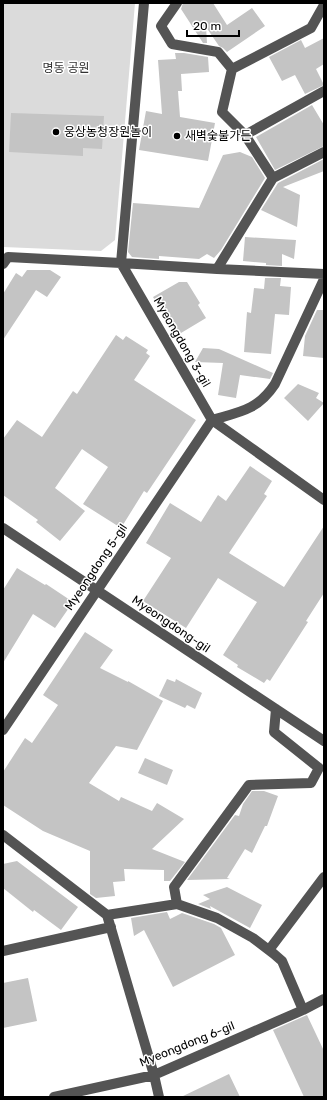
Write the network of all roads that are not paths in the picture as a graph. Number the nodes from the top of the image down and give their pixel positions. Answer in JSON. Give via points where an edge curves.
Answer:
{"nodes":[{"id":1,"x":144,"y":3,"type":"edge"},
{"id":2,"x":177,"y":3,"type":"edge"},
{"id":3,"x":324,"y":5,"type":"edge"},
{"id":4,"x":142,"y":25,"type":"junction"},
{"id":5,"x":161,"y":26,"type":"junction"},
{"id":6,"x":232,"y":69,"type":"junction"},
{"id":7,"x":324,"y":91,"type":"edge"},
{"id":8,"x":245,"y":135,"type":"junction"},
{"id":9,"x":324,"y":152,"type":"edge"},
{"id":10,"x":273,"y":178,"type":"junction"},
{"id":11,"x":121,"y":263,"type":"junction"},
{"id":12,"x":3,"y":264,"type":"edge"},
{"id":13,"x":217,"y":269,"type":"junction"},
{"id":14,"x":324,"y":274,"type":"edge"},
{"id":15,"x":324,"y":279,"type":"edge"},
{"id":16,"x":212,"y":420,"type":"junction"},
{"id":17,"x":324,"y":500,"type":"edge"},
{"id":18,"x":3,"y":528,"type":"edge"},
{"id":19,"x":96,"y":590,"type":"junction"},
{"id":20,"x":276,"y":709,"type":"junction"},
{"id":21,"x":3,"y":730,"type":"edge"},
{"id":22,"x":324,"y":741,"type":"edge"},
{"id":23,"x":322,"y":771,"type":"edge"},
{"id":24,"x":3,"y":835,"type":"edge"},
{"id":25,"x":324,"y":877,"type":"edge"},
{"id":26,"x":177,"y":904,"type":"junction"},
{"id":27,"x":107,"y":915,"type":"junction"},
{"id":28,"x":111,"y":928,"type":"junction"},
{"id":29,"x":270,"y":950,"type":"junction"},
{"id":30,"x":3,"y":951,"type":"edge"},
{"id":31,"x":324,"y":999,"type":"edge"},
{"id":32,"x":303,"y":1010,"type":"junction"},
{"id":33,"x":154,"y":1074,"type":"junction"},
{"id":34,"x":54,"y":1097,"type":"edge"},
{"id":35,"x":159,"y":1097,"type":"edge"}],
"edges":[{"from":1,"to":4,"type":"street"},
{"from":2,"to":5,"type":"street"},
{"from":3,"to":6,"type":"street","via":[[311,28]]},
{"from":4,"to":5,"type":"street"},
{"from":4,"to":11,"type":"street"},
{"from":5,"to":6,"type":"street","via":[[172,44],[218,52]]},
{"from":6,"to":8,"type":"street","via":[[222,112]]},
{"from":7,"to":8,"type":"street"},
{"from":8,"to":10,"type":"street"},
{"from":9,"to":10,"type":"street"},
{"from":10,"to":13,"type":"street"},
{"from":11,"to":12,"type":"street","via":[[8,257]]},
{"from":11,"to":13,"type":"street"},
{"from":11,"to":16,"type":"street","name":"Myeongdong 3-gil"},
{"from":13,"to":14,"type":"street"},
{"from":15,"to":16,"type":"street","via":[[275,384],[262,402]]},
{"from":16,"to":17,"type":"street","name":"Myeongdong 3-gil"},
{"from":16,"to":19,"type":"street","name":"Myeongdong 5-gil"},
{"from":18,"to":19,"type":"street","name":"Myeongdong-gil"},
{"from":19,"to":20,"type":"street","name":"Myeongdong-gil"},
{"from":19,"to":21,"type":"street","name":"Myeongdong 5-gil"},
{"from":20,"to":22,"type":"street","name":"Myeongdong-gil"},
{"from":20,"to":23,"type":"street","via":[[274,732]]},
{"from":23,"to":26,"type":"street","via":[[311,783],[249,785],[174,887]]},
{"from":24,"to":27,"type":"street"},
{"from":25,"to":29,"type":"street"},
{"from":26,"to":27,"type":"street"},
{"from":26,"to":29,"type":"street","via":[[217,918]]},
{"from":27,"to":28,"type":"street"},
{"from":28,"to":30,"type":"street"},
{"from":28,"to":33,"type":"street"},
{"from":29,"to":32,"type":"street","via":[[282,961]]},
{"from":31,"to":32,"type":"street","name":"Myeongdong 6-gil"},
{"from":32,"to":33,"type":"street","name":"Myeongdong 6-gil"},
{"from":33,"to":34,"type":"street","name":"Myeongdong 6-gil"},
{"from":33,"to":35,"type":"street"}]}
